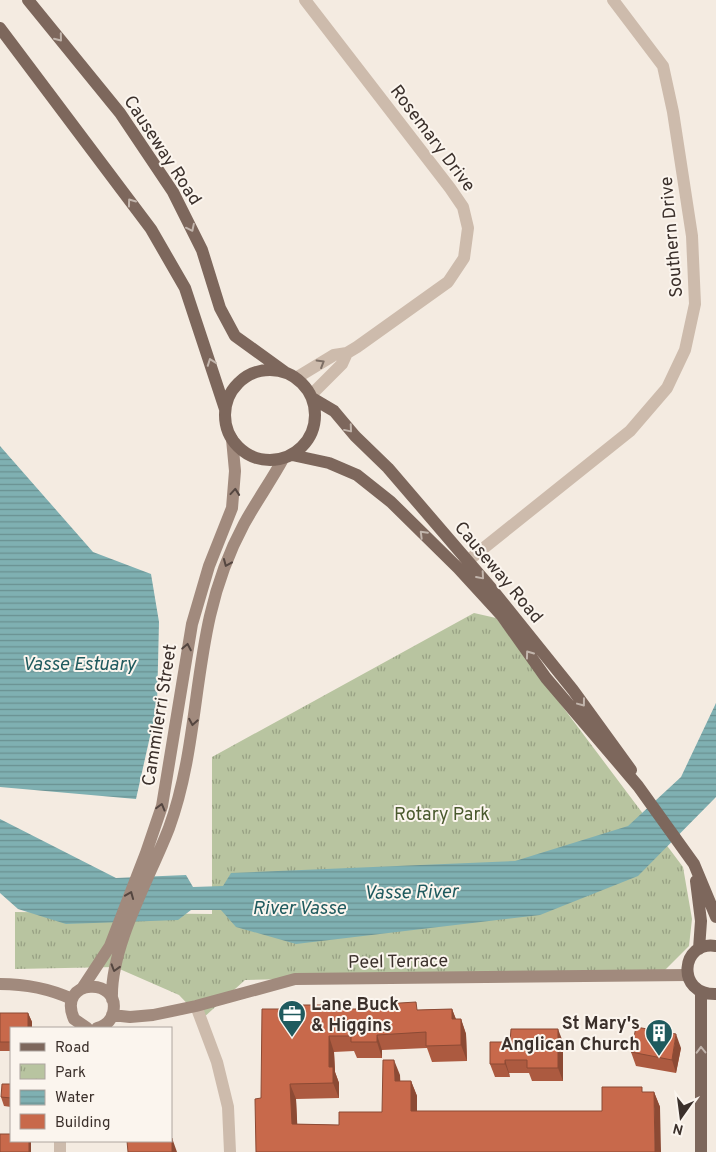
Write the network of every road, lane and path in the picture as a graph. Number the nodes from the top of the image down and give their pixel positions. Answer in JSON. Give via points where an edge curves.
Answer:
{"nodes":[{"id":1,"x":28,"y":0,"type":"edge"},
{"id":2,"x":304,"y":0,"type":"edge"},
{"id":3,"x":613,"y":0,"type":"edge"},
{"id":4,"x":0,"y":28,"type":"edge"},
{"id":5,"x":347,"y":353,"type":"junction"},
{"id":6,"x":291,"y":375,"type":"junction"},
{"id":7,"x":312,"y":396,"type":"junction"},
{"id":8,"x":225,"y":408,"type":"junction"},
{"id":9,"x":232,"y":439,"type":"junction"},
{"id":10,"x":287,"y":457,"type":"junction"},
{"id":11,"x":463,"y":564,"type":"junction"},
{"id":12,"x":151,"y":855,"type":"junction"},
{"id":13,"x":694,"y":864,"type":"junction"},
{"id":14,"x":716,"y":917,"type":"edge"},
{"id":15,"x":119,"y":937,"type":"junction"},
{"id":16,"x":716,"y":946,"type":"edge"},
{"id":17,"x":699,"y":949,"type":"junction"},
{"id":18,"x":688,"y":975,"type":"junction"},
{"id":19,"x":0,"y":984,"type":"edge"},
{"id":20,"x":83,"y":987,"type":"junction"},
{"id":21,"x":701,"y":992,"type":"junction"},
{"id":22,"x":716,"y":994,"type":"edge"},
{"id":23,"x":72,"y":999,"type":"junction"},
{"id":24,"x":112,"y":999,"type":"junction"},
{"id":25,"x":196,"y":1006,"type":"junction"},
{"id":26,"x":112,"y":1015,"type":"junction"},
{"id":27,"x":86,"y":1027,"type":"edge"},
{"id":28,"x":92,"y":1027,"type":"edge"},
{"id":29,"x":230,"y":1152,"type":"edge"},
{"id":30,"x":702,"y":1152,"type":"edge"}],
"edges":[{"from":1,"to":6,"type":"main road","name":"Causeway Road","one_way":true,"via":[[120,113],[173,192],[202,250],[220,308],[236,336]]},
{"from":2,"to":5,"type":"street","name":"Rosemary Drive","via":[[463,206],[468,228],[464,258],[448,282]]},
{"from":3,"to":11,"type":"street","name":"Southern Drive","via":[[663,66],[674,112],[692,236],[694,275],[695,304],[685,350],[667,388],[630,431]]},
{"from":8,"to":4,"type":"main road","one_way":true,"via":[[185,288],[152,230]]},
{"from":6,"to":5,"type":"street","name":"Rosemary Drive","one_way":true,"via":[[334,355]]},
{"from":5,"to":7,"type":"street","name":"Rosemary Drive","via":[[342,364]]},
{"from":6,"to":7,"type":"main road"},
{"from":6,"to":8,"type":"main road","via":[[272,370],[247,376],[236,385]]},
{"from":7,"to":10,"type":"main road","via":[[316,411],[310,437],[302,448]]},
{"from":7,"to":11,"type":"main road","name":"Causeway Road","one_way":true,"via":[[334,411],[388,468]]},
{"from":8,"to":9,"type":"main road"},
{"from":9,"to":10,"type":"main road","via":[[249,455],[265,460]]},
{"from":12,"to":9,"type":"main road","name":"Cammilerri Street","one_way":true,"via":[[192,624],[209,566],[232,508],[235,478]]},
{"from":11,"to":10,"type":"main road","name":"Causeway Road","one_way":true,"via":[[357,475],[329,463]]},
{"from":10,"to":12,"type":"main road","name":"Cammilerri Street","one_way":true,"via":[[244,524],[220,583],[210,616],[180,789],[169,828]]},
{"from":11,"to":13,"type":"main road","name":"Causeway Road","via":[[546,678],[638,786]]},
{"from":12,"to":15,"type":"main road","name":"Cammilerri Street"},
{"from":13,"to":14,"type":"main road","name":"Causeway Road"},
{"from":13,"to":17,"type":"main road","name":"Causeway Road","via":[[701,921]]},
{"from":15,"to":20,"type":"main road","name":"Cammilerri Street"},
{"from":15,"to":24,"type":"main road","name":"Cammilerri Street","one_way":true,"via":[[111,980]]},
{"from":16,"to":17,"type":"main road"},
{"from":17,"to":18,"type":"main road","via":[[690,958]]},
{"from":18,"to":21,"type":"main road","via":[[694,987]]},
{"from":18,"to":25,"type":"main road","name":"Peel Terrace","via":[[295,979]]},
{"from":19,"to":23,"type":"main road","via":[[25,984]]},
{"from":20,"to":23,"type":"main road"},
{"from":20,"to":24,"type":"main road","via":[[103,988]]},
{"from":21,"to":22,"type":"main road"},
{"from":30,"to":21,"type":"main road","one_way":true},
{"from":23,"to":27,"type":"main road","via":[[74,1019]]},
{"from":24,"to":26,"type":"main road"},
{"from":25,"to":26,"type":"main road","name":"Peel Terrace","via":[[153,1015]]},
{"from":25,"to":29,"type":"street","via":[[217,1062],[228,1107]]},
{"from":26,"to":28,"type":"main road","via":[[106,1024]]}]}
